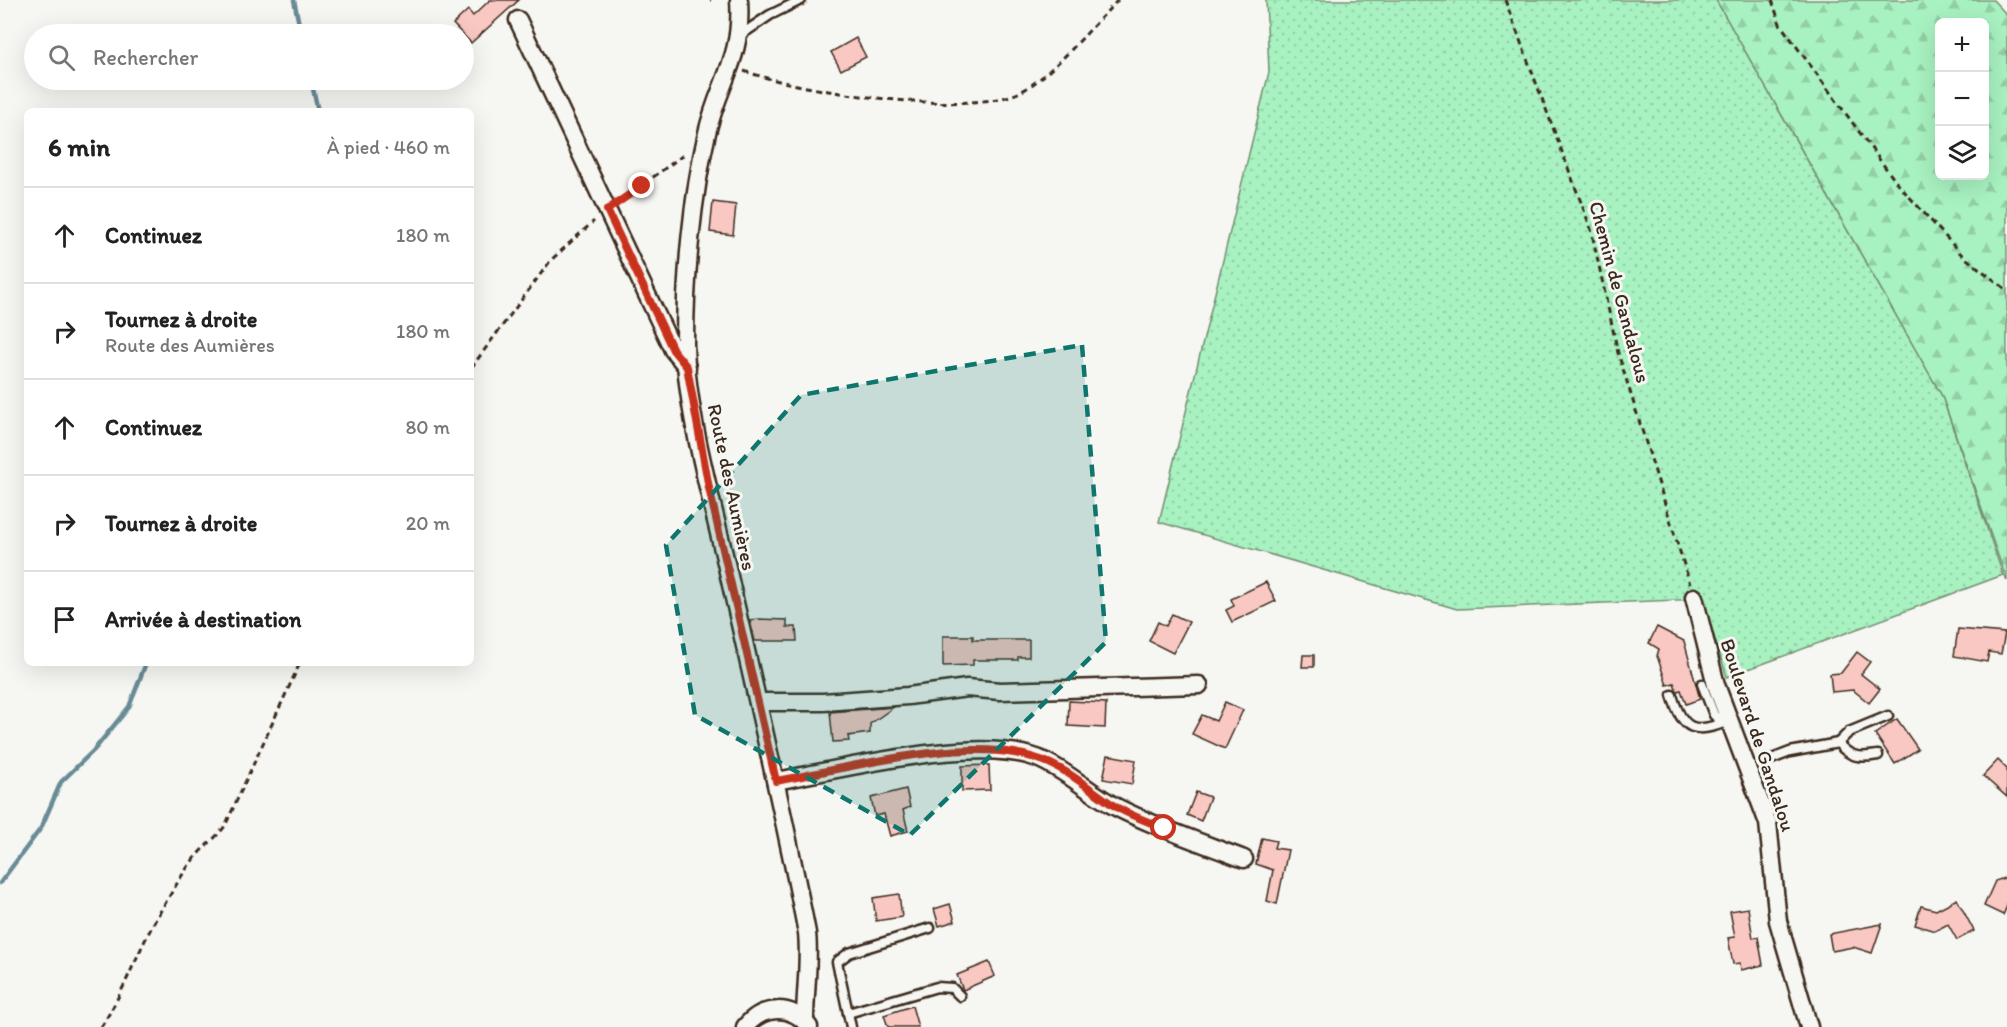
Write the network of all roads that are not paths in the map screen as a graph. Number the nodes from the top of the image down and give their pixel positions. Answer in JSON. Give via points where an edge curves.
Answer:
{"nodes":[{"id":1,"x":739,"y":0,"type":"edge"},
{"id":2,"x":801,"y":0,"type":"edge"},
{"id":3,"x":518,"y":20,"type":"dead end"},
{"id":4,"x":740,"y":36,"type":"junction"},
{"id":5,"x":687,"y":367,"type":"junction"},
{"id":6,"x":1694,"y":597,"type":"road end"},
{"id":7,"x":1702,"y":684,"type":"dead end"},
{"id":8,"x":1199,"y":685,"type":"dead end"},
{"id":9,"x":1672,"y":695,"type":"dead end"},
{"id":10,"x":758,"y":702,"type":"junction"},
{"id":11,"x":1888,"y":716,"type":"dead end"},
{"id":12,"x":1726,"y":722,"type":"junction"},
{"id":13,"x":1838,"y":743,"type":"junction"},
{"id":14,"x":1878,"y":756,"type":"dead end"},
{"id":15,"x":1764,"y":762,"type":"dead end"},
{"id":16,"x":776,"y":781,"type":"junction"},
{"id":17,"x":1244,"y":859,"type":"dead end"},
{"id":18,"x":930,"y":928,"type":"dead end"},
{"id":19,"x":805,"y":980,"type":"junction"},
{"id":20,"x":960,"y":996,"type":"dead end"},
{"id":21,"x":775,"y":1010,"type":"junction"},
{"id":22,"x":848,"y":1013,"type":"junction"},
{"id":23,"x":807,"y":1024,"type":"edge"},
{"id":24,"x":745,"y":1027,"type":"edge"},
{"id":25,"x":851,"y":1027,"type":"edge"},
{"id":26,"x":1809,"y":1027,"type":"edge"}],
"edges":[{"from":1,"to":4,"type":"street","name":"Route des Aumières"},
{"from":2,"to":4,"type":"lane"},
{"from":3,"to":5,"type":"street","via":[[673,350]]},
{"from":4,"to":5,"type":"street","name":"Route des Aumières","via":[[707,133],[692,242]]},
{"from":5,"to":10,"type":"street","name":"Route des Aumières","via":[[709,488]]},
{"from":6,"to":12,"type":"street","name":"Boulevard de Gandalou"},
{"from":7,"to":12,"type":"lane","via":[[1714,716]]},
{"from":8,"to":10,"type":"street","via":[[1000,691],[967,688],[823,702]]},
{"from":9,"to":12,"type":"lane","via":[[1677,711],[1693,729]]},
{"from":10,"to":16,"type":"street","name":"Route des Aumières"},
{"from":11,"to":13,"type":"lane","via":[[1849,732]]},
{"from":12,"to":26,"type":"street","name":"Boulevard de Gandalou","via":[[1768,823],[1778,921]]},
{"from":13,"to":14,"type":"lane","via":[[1846,753],[1860,758]]},
{"from":13,"to":15,"type":"lane","via":[[1790,752]]},
{"from":16,"to":17,"type":"street","via":[[982,749],[1036,758],[1116,807]]},
{"from":16,"to":19,"type":"street","name":"Route des Aumières","via":[[807,933]]},
{"from":18,"to":22,"type":"lane","via":[[849,953],[837,962]]},
{"from":19,"to":21,"type":"street"},
{"from":19,"to":23,"type":"street","name":"Route des Aumières"},
{"from":20,"to":22,"type":"lane","via":[[952,988],[937,987]]},
{"from":21,"to":23,"type":"street","via":[[796,1014]]},
{"from":21,"to":24,"type":"street","via":[[762,1012]]},
{"from":22,"to":25,"type":"lane"}]}
